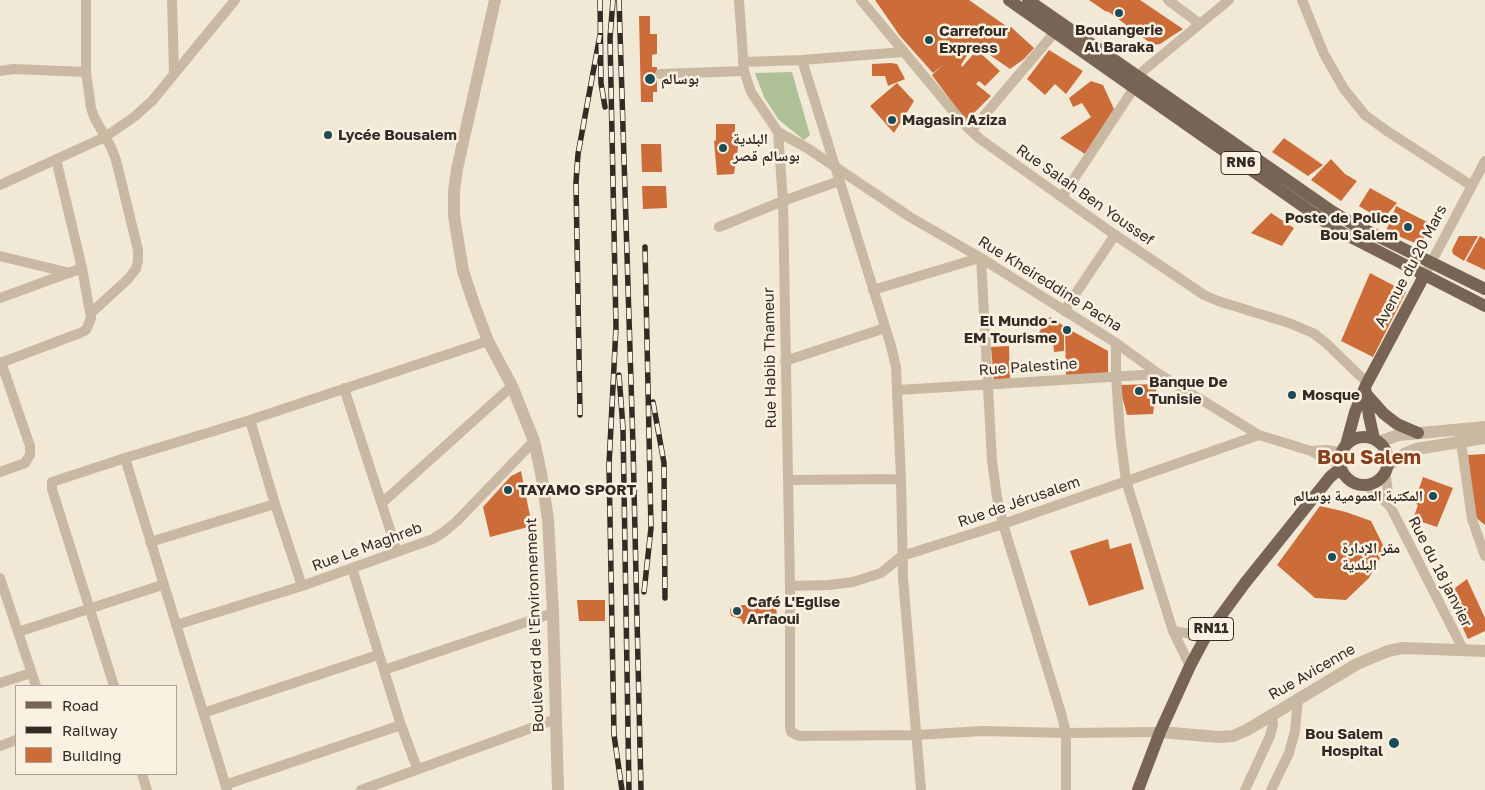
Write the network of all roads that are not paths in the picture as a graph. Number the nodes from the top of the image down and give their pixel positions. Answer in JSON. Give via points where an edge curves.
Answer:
{"nodes":[{"id":1,"x":86,"y":0,"type":"edge"},
{"id":2,"x":172,"y":0,"type":"edge"},
{"id":3,"x":235,"y":0,"type":"edge"},
{"id":4,"x":495,"y":0,"type":"edge"},
{"id":5,"x":739,"y":0,"type":"edge"},
{"id":6,"x":861,"y":0,"type":"edge"},
{"id":7,"x":1009,"y":0,"type":"edge"},
{"id":8,"x":1028,"y":0,"type":"edge"},
{"id":9,"x":1168,"y":0,"type":"edge"},
{"id":10,"x":1229,"y":0,"type":"edge"},
{"id":11,"x":1302,"y":0,"type":"edge"},
{"id":12,"x":1200,"y":24,"type":"junction"},
{"id":13,"x":1055,"y":32,"type":"junction"},
{"id":14,"x":903,"y":52,"type":"junction"},
{"id":15,"x":802,"y":60,"type":"junction"},
{"id":16,"x":744,"y":66,"type":"junction"},
{"id":17,"x":0,"y":71,"type":"edge"},
{"id":18,"x":86,"y":72,"type":"junction"},
{"id":19,"x":174,"y":73,"type":"junction"},
{"id":20,"x":660,"y":74,"type":"dead end"},
{"id":21,"x":1139,"y":76,"type":"junction"},
{"id":22,"x":1134,"y":88,"type":"junction"},
{"id":23,"x":970,"y":131,"type":"junction"},
{"id":24,"x":778,"y":132,"type":"junction"},
{"id":25,"x":105,"y":137,"type":"junction"},
{"id":26,"x":56,"y":159,"type":"junction"},
{"id":27,"x":1485,"y":161,"type":"edge"},
{"id":28,"x":835,"y":167,"type":"junction"},
{"id":29,"x":1481,"y":177,"type":"edge"},
{"id":30,"x":839,"y":181,"type":"junction"},
{"id":31,"x":0,"y":186,"type":"edge"},
{"id":32,"x":1472,"y":186,"type":"junction"},
{"id":33,"x":1062,"y":197,"type":"junction"},
{"id":34,"x":783,"y":201,"type":"junction"},
{"id":35,"x":719,"y":227,"type":"dead end"},
{"id":36,"x":1115,"y":235,"type":"junction"},
{"id":37,"x":0,"y":256,"type":"edge"},
{"id":38,"x":980,"y":258,"type":"junction"},
{"id":39,"x":1431,"y":262,"type":"junction"},
{"id":40,"x":82,"y":268,"type":"junction"},
{"id":41,"x":70,"y":273,"type":"junction"},
{"id":42,"x":1424,"y":276,"type":"junction"},
{"id":43,"x":1485,"y":289,"type":"edge"},
{"id":44,"x":873,"y":290,"type":"junction"},
{"id":45,"x":0,"y":298,"type":"edge"},
{"id":46,"x":1485,"y":306,"type":"edge"},
{"id":47,"x":1064,"y":311,"type":"junction"},
{"id":48,"x":91,"y":312,"type":"junction"},
{"id":49,"x":886,"y":328,"type":"junction"},
{"id":50,"x":488,"y":341,"type":"junction"},
{"id":51,"x":1116,"y":344,"type":"junction"},
{"id":52,"x":785,"y":362,"type":"junction"},
{"id":53,"x":1,"y":363,"type":"edge"},
{"id":54,"x":1159,"y":374,"type":"junction"},
{"id":55,"x":1116,"y":376,"type":"junction"},
{"id":56,"x":988,"y":384,"type":"junction"},
{"id":57,"x":512,"y":386,"type":"junction"},
{"id":58,"x":344,"y":388,"type":"junction"},
{"id":59,"x":1367,"y":388,"type":"junction"},
{"id":60,"x":898,"y":390,"type":"junction"},
{"id":61,"x":250,"y":420,"type":"junction"},
{"id":62,"x":1485,"y":427,"type":"edge"},
{"id":63,"x":1418,"y":433,"type":"junction"},
{"id":64,"x":1259,"y":435,"type":"junction"},
{"id":65,"x":1460,"y":435,"type":"junction"},
{"id":66,"x":1485,"y":438,"type":"edge"},
{"id":67,"x":1376,"y":440,"type":"junction"},
{"id":68,"x":534,"y":441,"type":"junction"},
{"id":69,"x":1342,"y":457,"type":"junction"},
{"id":70,"x":125,"y":458,"type":"junction"},
{"id":71,"x":1386,"y":469,"type":"junction"},
{"id":72,"x":0,"y":472,"type":"edge"},
{"id":73,"x":901,"y":479,"type":"junction"},
{"id":74,"x":788,"y":480,"type":"junction"},
{"id":75,"x":1348,"y":480,"type":"junction"},
{"id":76,"x":1126,"y":481,"type":"junction"},
{"id":77,"x":1366,"y":485,"type":"junction"},
{"id":78,"x":1321,"y":490,"type":"junction"},
{"id":79,"x":275,"y":504,"type":"junction"},
{"id":80,"x":382,"y":504,"type":"junction"},
{"id":81,"x":1390,"y":506,"type":"junction"},
{"id":82,"x":1003,"y":524,"type":"junction"},
{"id":83,"x":150,"y":542,"type":"junction"},
{"id":84,"x":397,"y":551,"type":"junction"},
{"id":85,"x":902,"y":556,"type":"junction"},
{"id":86,"x":1485,"y":556,"type":"edge"},
{"id":87,"x":352,"y":568,"type":"junction"},
{"id":88,"x":0,"y":578,"type":"edge"},
{"id":89,"x":162,"y":584,"type":"junction"},
{"id":90,"x":302,"y":586,"type":"junction"},
{"id":91,"x":790,"y":586,"type":"junction"},
{"id":92,"x":4,"y":605,"type":"edge"},
{"id":93,"x":89,"y":608,"type":"junction"},
{"id":94,"x":553,"y":613,"type":"junction"},
{"id":95,"x":176,"y":625,"type":"junction"},
{"id":96,"x":1173,"y":631,"type":"junction"},
{"id":97,"x":18,"y":632,"type":"junction"},
{"id":98,"x":1206,"y":636,"type":"junction"},
{"id":99,"x":1464,"y":651,"type":"junction"},
{"id":100,"x":1485,"y":651,"type":"edge"},
{"id":101,"x":378,"y":655,"type":"junction"},
{"id":102,"x":1190,"y":666,"type":"junction"},
{"id":103,"x":384,"y":670,"type":"junction"},
{"id":104,"x":32,"y":673,"type":"junction"},
{"id":105,"x":0,"y":683,"type":"edge"},
{"id":106,"x":36,"y":685,"type":"edge"},
{"id":107,"x":114,"y":685,"type":"edge"},
{"id":108,"x":1298,"y":699,"type":"junction"},
{"id":109,"x":203,"y":713,"type":"junction"},
{"id":110,"x":1272,"y":714,"type":"junction"},
{"id":111,"x":556,"y":718,"type":"junction"},
{"id":112,"x":401,"y":725,"type":"junction"},
{"id":113,"x":1160,"y":732,"type":"junction"},
{"id":114,"x":1066,"y":733,"type":"junction"},
{"id":115,"x":916,"y":735,"type":"junction"},
{"id":116,"x":15,"y":740,"type":"edge"},
{"id":117,"x":0,"y":746,"type":"edge"},
{"id":118,"x":417,"y":768,"type":"junction"},
{"id":119,"x":142,"y":775,"type":"edge"},
{"id":120,"x":226,"y":788,"type":"edge"},
{"id":121,"x":147,"y":790,"type":"edge"},
{"id":122,"x":361,"y":790,"type":"edge"},
{"id":123,"x":558,"y":790,"type":"edge"},
{"id":124,"x":921,"y":790,"type":"edge"},
{"id":125,"x":1066,"y":790,"type":"edge"},
{"id":126,"x":1138,"y":790,"type":"edge"},
{"id":127,"x":1245,"y":790,"type":"edge"},
{"id":128,"x":1271,"y":790,"type":"edge"}],
"edges":[{"from":1,"to":18,"type":"street"},
{"from":2,"to":19,"type":"street"},
{"from":3,"to":19,"type":"street"},
{"from":4,"to":50,"type":"street","name":"Boulevard de l'Environnement","via":[[454,191],[457,242],[463,271]]},
{"from":5,"to":16,"type":"street","name":"Rue Habib Thameur"},
{"from":6,"to":14,"type":"street","name":"Rue Salah Ben Youssef"},
{"from":7,"to":13,"type":"main road","number":"RN6"},
{"from":8,"to":21,"type":"main road","number":"RN6"},
{"from":9,"to":12,"type":"street"},
{"from":10,"to":12,"type":"street"},
{"from":11,"to":32,"type":"street","via":[[1324,54],[1365,115]]},
{"from":12,"to":21,"type":"street"},
{"from":13,"to":22,"type":"main road","number":"RN6"},
{"from":13,"to":23,"type":"street"},
{"from":14,"to":15,"type":"street"},
{"from":14,"to":23,"type":"street","name":"Rue Salah Ben Youssef"},
{"from":15,"to":16,"type":"street"},
{"from":15,"to":28,"type":"street"},
{"from":16,"to":20,"type":"street"},
{"from":16,"to":24,"type":"street","name":"Rue Habib Thameur","via":[[751,92]]},
{"from":17,"to":18,"type":"street"},
{"from":18,"to":25,"type":"street","via":[[91,108]]},
{"from":19,"to":25,"type":"street","via":[[152,101]]},
{"from":21,"to":22,"type":"street"},
{"from":21,"to":39,"type":"main road","number":"RN6","via":[[1333,212]]},
{"from":22,"to":33,"type":"street"},
{"from":22,"to":42,"type":"main road","number":"RN6","via":[[1337,230]]},
{"from":23,"to":33,"type":"street","name":"Rue Salah Ben Youssef"},
{"from":24,"to":28,"type":"street","name":"Rue Kheireddine Pacha"},
{"from":24,"to":34,"type":"street","name":"Rue Habib Thameur"},
{"from":25,"to":26,"type":"street"},
{"from":25,"to":48,"type":"street","via":[[116,160],[138,261],[128,279]]},
{"from":26,"to":31,"type":"street"},
{"from":26,"to":40,"type":"street"},
{"from":27,"to":29,"type":"street","name":"Avenue du 20 Mars"},
{"from":28,"to":30,"type":"street"},
{"from":28,"to":38,"type":"street","name":"Rue Kheireddine Pacha"},
{"from":29,"to":32,"type":"street","name":"Avenue du 20 Mars"},
{"from":30,"to":34,"type":"street"},
{"from":30,"to":44,"type":"street"},
{"from":32,"to":39,"type":"street","name":"Avenue du 20 Mars"},
{"from":33,"to":36,"type":"street","name":"Rue Salah Ben Youssef"},
{"from":34,"to":35,"type":"street"},
{"from":34,"to":52,"type":"street","name":"Rue Habib Thameur"},
{"from":36,"to":47,"type":"street"},
{"from":36,"to":59,"type":"street","name":"Rue Salah Ben Youssef","via":[[1204,295],[1313,333],[1360,376]]},
{"from":37,"to":41,"type":"street"},
{"from":38,"to":44,"type":"street"},
{"from":38,"to":47,"type":"street","name":"Rue Kheireddine Pacha"},
{"from":38,"to":56,"type":"street"},
{"from":39,"to":42,"type":"street","name":"Avenue du 20 Mars"},
{"from":39,"to":43,"type":"main road","number":"RN6"},
{"from":40,"to":41,"type":"street"},
{"from":40,"to":48,"type":"street"},
{"from":41,"to":45,"type":"street"},
{"from":42,"to":46,"type":"main road","number":"RN6"},
{"from":42,"to":59,"type":"main road","name":"Avenue du 20 Mars","number":"RN11"},
{"from":44,"to":49,"type":"street"},
{"from":47,"to":51,"type":"street","name":"Rue Kheireddine Pacha"},
{"from":48,"to":53,"type":"street","via":[[86,330]]},
{"from":49,"to":52,"type":"street"},
{"from":49,"to":60,"type":"street"},
{"from":50,"to":57,"type":"street","name":"Boulevard de l'Environnement"},
{"from":50,"to":58,"type":"street"},
{"from":51,"to":54,"type":"street","name":"Rue Kheireddine Pacha"},
{"from":51,"to":55,"type":"street"},
{"from":52,"to":74,"type":"street","name":"Rue Habib Thameur"},
{"from":53,"to":72,"type":"street","via":[[30,446],[29,460]]},
{"from":54,"to":55,"type":"street","name":"Rue Palestine"},
{"from":54,"to":64,"type":"street","name":"Rue Kheireddine Pacha"},
{"from":55,"to":56,"type":"street","name":"Rue Palestine"},
{"from":55,"to":76,"type":"street"},
{"from":56,"to":60,"type":"street","name":"Rue Palestine"},
{"from":56,"to":82,"type":"street","via":[[992,461]]},
{"from":57,"to":68,"type":"street","name":"Boulevard de l'Environnement"},
{"from":57,"to":80,"type":"street"},
{"from":58,"to":61,"type":"street"},
{"from":58,"to":80,"type":"street"},
{"from":59,"to":63,"type":"main road","via":[[1384,414]]},
{"from":59,"to":67,"type":"main road","via":[[1369,416]]},
{"from":59,"to":69,"type":"main road","number":"RN11","via":[[1355,412]]},
{"from":60,"to":73,"type":"street"},
{"from":61,"to":70,"type":"street"},
{"from":61,"to":79,"type":"street"},
{"from":62,"to":65,"type":"street"},
{"from":63,"to":65,"type":"street"},
{"from":63,"to":67,"type":"street"},
{"from":64,"to":69,"type":"street","name":"Rue Kheireddine Pacha"},
{"from":64,"to":76,"type":"street","name":"Rue de Jérusalem"},
{"from":65,"to":66,"type":"street"},
{"from":65,"to":71,"type":"street","via":[[1416,448]]},
{"from":65,"to":86,"type":"street","via":[[1472,519]]},
{"from":67,"to":69,"type":"main road","number":"RN11","via":[[1356,438]]},
{"from":67,"to":71,"type":"main road","via":[[1384,448]]},
{"from":68,"to":84,"type":"street","name":"Rue Le Maghreb","via":[[445,531],[433,539]]},
{"from":68,"to":94,"type":"street","name":"Boulevard de l'Environnement","via":[[548,519]]},
{"from":69,"to":75,"type":"main road"},
{"from":69,"to":78,"type":"main road","number":"RN11"},
{"from":70,"to":83,"type":"street"},
{"from":70,"to":93,"type":"street","via":[[51,485]]},
{"from":71,"to":77,"type":"main road","via":[[1374,483]]},
{"from":71,"to":81,"type":"street"},
{"from":73,"to":74,"type":"street"},
{"from":73,"to":85,"type":"street"},
{"from":74,"to":91,"type":"street","name":"Rue Habib Thameur"},
{"from":75,"to":77,"type":"main road"},
{"from":75,"to":78,"type":"main road"},
{"from":76,"to":82,"type":"street","name":"Rue de Jérusalem"},
{"from":76,"to":96,"type":"street"},
{"from":77,"to":81,"type":"street"},
{"from":78,"to":98,"type":"main road","number":"RN11","via":[[1244,583]]},
{"from":79,"to":83,"type":"street"},
{"from":79,"to":90,"type":"street"},
{"from":80,"to":84,"type":"street"},
{"from":81,"to":99,"type":"street","name":"Rue du 18 janvier"},
{"from":82,"to":85,"type":"street","name":"Rue de Jérusalem"},
{"from":82,"to":114,"type":"street"},
{"from":83,"to":89,"type":"street"},
{"from":84,"to":87,"type":"street","name":"Rue Le Maghreb"},
{"from":85,"to":91,"type":"street","name":"Rue de Jérusalem","via":[[881,573],[853,582]]},
{"from":85,"to":115,"type":"street"},
{"from":87,"to":90,"type":"street","name":"Rue Le Maghreb"},
{"from":87,"to":101,"type":"street"},
{"from":88,"to":92,"type":"street"},
{"from":89,"to":93,"type":"street"},
{"from":89,"to":95,"type":"street"},
{"from":90,"to":95,"type":"street","name":"Rue Le Maghreb"},
{"from":91,"to":115,"type":"street","name":"Rue Habib Thameur","via":[[791,732],[798,736]]},
{"from":92,"to":97,"type":"street"},
{"from":93,"to":97,"type":"street"},
{"from":93,"to":107,"type":"street"},
{"from":94,"to":103,"type":"street"},
{"from":94,"to":111,"type":"street","name":"Boulevard de l'Environnement"},
{"from":95,"to":109,"type":"street"},
{"from":96,"to":98,"type":"street"},
{"from":96,"to":102,"type":"street"},
{"from":97,"to":104,"type":"street"},
{"from":98,"to":102,"type":"main road","number":"RN11"},
{"from":99,"to":100,"type":"street","name":"Rue Avicenne"},
{"from":99,"to":108,"type":"street","name":"Rue Avicenne","via":[[1403,648],[1388,651],[1358,664]]},
{"from":101,"to":103,"type":"street"},
{"from":101,"to":109,"type":"street"},
{"from":102,"to":113,"type":"main road","number":"RN11"},
{"from":103,"to":112,"type":"street"},
{"from":104,"to":105,"type":"street"},
{"from":104,"to":106,"type":"street"},
{"from":108,"to":110,"type":"street","name":"Rue Avicenne"},
{"from":108,"to":128,"type":"street","via":[[1289,753]]},
{"from":109,"to":120,"type":"street"},
{"from":110,"to":113,"type":"street","name":"Rue Avicenne","via":[[1233,736]]},
{"from":110,"to":127,"type":"street","via":[[1270,736]]},
{"from":111,"to":118,"type":"street"},
{"from":111,"to":123,"type":"street","name":"Boulevard de l'Environnement"},
{"from":112,"to":118,"type":"street"},
{"from":112,"to":120,"type":"street"},
{"from":113,"to":114,"type":"street"},
{"from":113,"to":126,"type":"main road","number":"RN11"},
{"from":114,"to":115,"type":"street"},
{"from":114,"to":125,"type":"street"},
{"from":115,"to":124,"type":"street"},
{"from":116,"to":117,"type":"street"},
{"from":118,"to":122,"type":"street"},
{"from":119,"to":121,"type":"street"}]}
